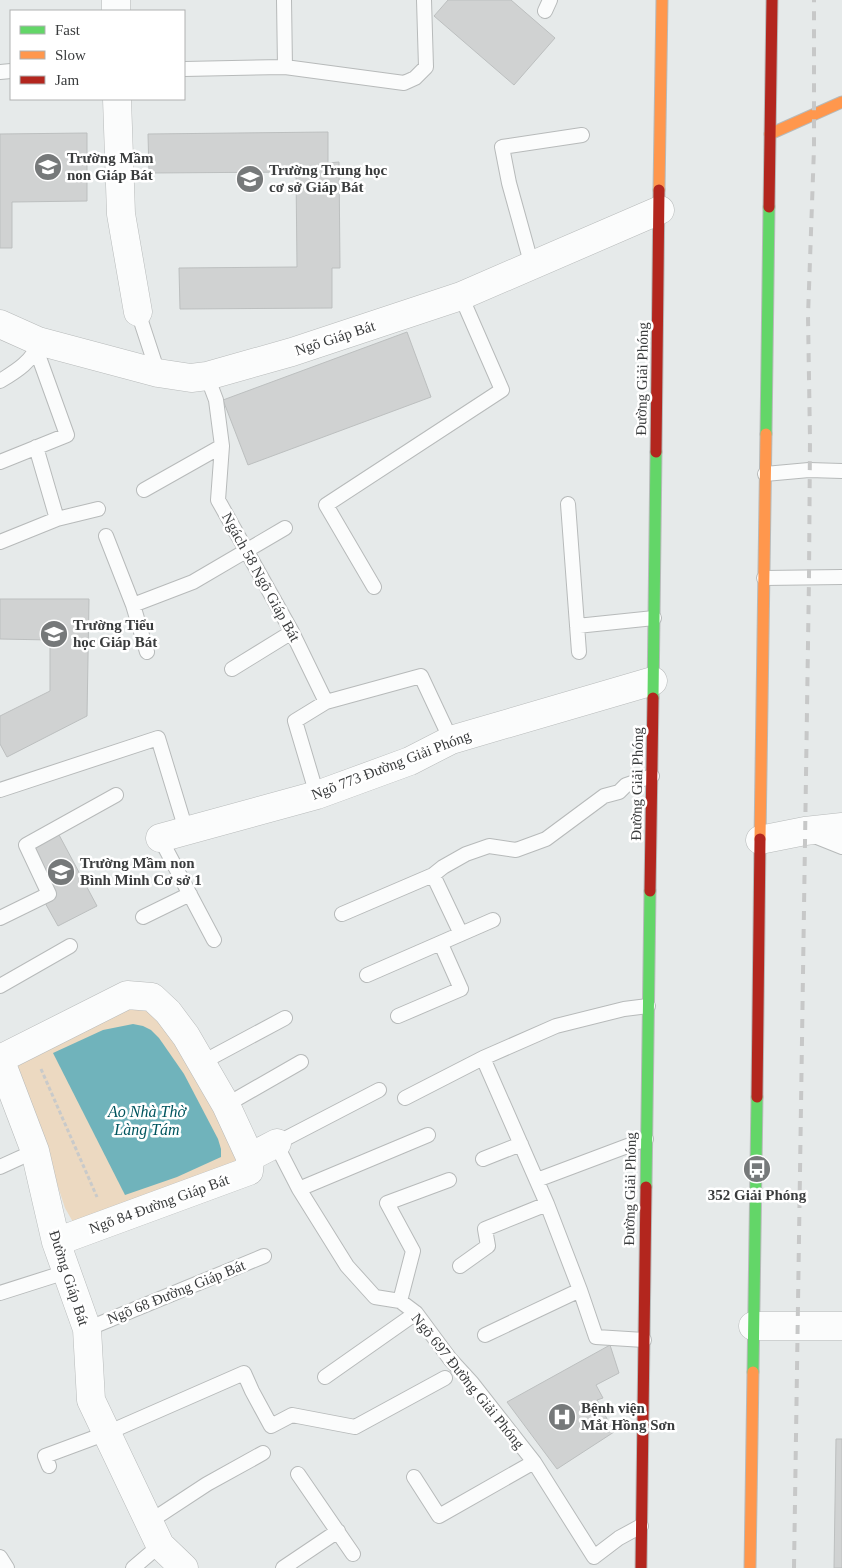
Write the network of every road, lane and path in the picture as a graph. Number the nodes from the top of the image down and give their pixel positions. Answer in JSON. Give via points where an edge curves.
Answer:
{"nodes":[{"id":1,"x":284,"y":0,"type":"edge"},
{"id":2,"x":424,"y":0,"type":"edge"},
{"id":3,"x":662,"y":0,"type":"edge"},
{"id":4,"x":772,"y":0,"type":"edge"},
{"id":5,"x":285,"y":67,"type":"junction"},
{"id":6,"x":185,"y":69,"type":"edge"},
{"id":7,"x":117,"y":100,"type":"edge"},
{"id":8,"x":842,"y":102,"type":"edge"},
{"id":9,"x":770,"y":134,"type":"junction"},
{"id":10,"x":582,"y":135,"type":"dead end"},
{"id":11,"x":660,"y":210,"type":"junction"},
{"id":12,"x":532,"y":266,"type":"junction"},
{"id":13,"x":461,"y":296,"type":"junction"},
{"id":14,"x":138,"y":312,"type":"joint"},
{"id":15,"x":0,"y":324,"type":"edge"},
{"id":16,"x":37,"y":345,"type":"junction"},
{"id":17,"x":158,"y":373,"type":"junction"},
{"id":18,"x":207,"y":376,"type":"junction"},
{"id":19,"x":0,"y":381,"type":"edge"},
{"id":20,"x":222,"y":446,"type":"junction"},
{"id":21,"x":36,"y":447,"type":"junction"},
{"id":22,"x":0,"y":462,"type":"edge"},
{"id":23,"x":842,"y":471,"type":"edge"},
{"id":24,"x":765,"y":474,"type":"junction"},
{"id":25,"x":144,"y":490,"type":"dead end"},
{"id":26,"x":568,"y":504,"type":"dead end"},
{"id":27,"x":98,"y":509,"type":"dead end"},
{"id":28,"x":57,"y":519,"type":"junction"},
{"id":29,"x":285,"y":528,"type":"dead end"},
{"id":30,"x":106,"y":536,"type":"dead end"},
{"id":31,"x":0,"y":542,"type":"edge"},
{"id":32,"x":246,"y":550,"type":"junction"},
{"id":33,"x":842,"y":577,"type":"edge"},
{"id":34,"x":764,"y":578,"type":"junction"},
{"id":35,"x":374,"y":587,"type":"dead end"},
{"id":36,"x":133,"y":605,"type":"junction"},
{"id":37,"x":654,"y":618,"type":"junction"},
{"id":38,"x":577,"y":626,"type":"junction"},
{"id":39,"x":292,"y":632,"type":"junction"},
{"id":40,"x":146,"y":652,"type":"dead end"},
{"id":41,"x":579,"y":652,"type":"dead end"},
{"id":42,"x":232,"y":669,"type":"dead end"},
{"id":43,"x":653,"y":681,"type":"junction"},
{"id":44,"x":326,"y":702,"type":"junction"},
{"id":45,"x":451,"y":740,"type":"junction"},
{"id":46,"x":652,"y":776,"type":"junction"},
{"id":47,"x":0,"y":790,"type":"edge"},
{"id":48,"x":116,"y":795,"type":"dead end"},
{"id":49,"x":317,"y":795,"type":"junction"},
{"id":50,"x":842,"y":827,"type":"edge"},
{"id":51,"x":186,"y":830,"type":"junction"},
{"id":52,"x":805,"y":831,"type":"junction"},
{"id":53,"x":160,"y":838,"type":"joint"},
{"id":54,"x":760,"y":840,"type":"junction"},
{"id":55,"x":842,"y":847,"type":"edge"},
{"id":56,"x":433,"y":874,"type":"junction"},
{"id":57,"x":190,"y":894,"type":"junction"},
{"id":58,"x":342,"y":914,"type":"dead end"},
{"id":59,"x":143,"y":917,"type":"dead end"},
{"id":60,"x":0,"y":918,"type":"edge"},
{"id":61,"x":493,"y":920,"type":"dead end"},
{"id":62,"x":461,"y":934,"type":"junction"},
{"id":63,"x":214,"y":940,"type":"dead end"},
{"id":64,"x":441,"y":944,"type":"junction"},
{"id":65,"x":70,"y":946,"type":"dead end"},
{"id":66,"x":367,"y":975,"type":"dead end"},
{"id":67,"x":0,"y":986,"type":"edge"},
{"id":68,"x":648,"y":1006,"type":"junction"},
{"id":69,"x":398,"y":1016,"type":"dead end"},
{"id":70,"x":285,"y":1018,"type":"dead end"},
{"id":71,"x":30,"y":1043,"type":"junction"},
{"id":72,"x":483,"y":1058,"type":"junction"},
{"id":73,"x":0,"y":1059,"type":"edge"},
{"id":74,"x":301,"y":1062,"type":"dead end"},
{"id":75,"x":201,"y":1063,"type":"junction"},
{"id":76,"x":379,"y":1090,"type":"dead end"},
{"id":77,"x":405,"y":1098,"type":"dead end"},
{"id":78,"x":226,"y":1105,"type":"junction"},
{"id":79,"x":428,"y":1135,"type":"dead end"},
{"id":80,"x":646,"y":1139,"type":"junction"},
{"id":81,"x":277,"y":1143,"type":"junction"},
{"id":82,"x":521,"y":1144,"type":"junction"},
{"id":83,"x":36,"y":1151,"type":"junction"},
{"id":84,"x":250,"y":1157,"type":"junction"},
{"id":85,"x":483,"y":1159,"type":"dead end"},
{"id":86,"x":0,"y":1167,"type":"edge"},
{"id":87,"x":449,"y":1180,"type":"dead end"},
{"id":88,"x":537,"y":1180,"type":"junction"},
{"id":89,"x":299,"y":1189,"type":"junction"},
{"id":90,"x":97,"y":1197,"type":"dead end"},
{"id":91,"x":547,"y":1204,"type":"junction"},
{"id":92,"x":56,"y":1242,"type":"junction"},
{"id":93,"x":264,"y":1256,"type":"dead end"},
{"id":94,"x":460,"y":1266,"type":"dead end"},
{"id":95,"x":66,"y":1272,"type":"junction"},
{"id":96,"x":580,"y":1290,"type":"junction"},
{"id":97,"x":0,"y":1293,"type":"edge"},
{"id":98,"x":400,"y":1301,"type":"junction"},
{"id":99,"x":416,"y":1313,"type":"junction"},
{"id":100,"x":753,"y":1326,"type":"junction"},
{"id":101,"x":842,"y":1326,"type":"edge"},
{"id":102,"x":87,"y":1329,"type":"junction"},
{"id":103,"x":485,"y":1335,"type":"dead end"},
{"id":104,"x":644,"y":1340,"type":"junction"},
{"id":105,"x":325,"y":1377,"type":"dead end"},
{"id":106,"x":444,"y":1378,"type":"dead end"},
{"id":107,"x":107,"y":1433,"type":"junction"},
{"id":108,"x":263,"y":1453,"type":"dead end"},
{"id":109,"x":534,"y":1462,"type":"junction"},
{"id":110,"x":48,"y":1466,"type":"dead end"},
{"id":111,"x":298,"y":1474,"type":"dead end"},
{"id":112,"x":414,"y":1478,"type":"dead end"},
{"id":113,"x":641,"y":1526,"type":"junction"},
{"id":114,"x":338,"y":1531,"type":"junction"},
{"id":115,"x":154,"y":1533,"type":"junction"},
{"id":116,"x":353,"y":1554,"type":"dead end"},
{"id":117,"x":0,"y":1557,"type":"edge"},
{"id":118,"x":7,"y":1568,"type":"edge"},
{"id":119,"x":133,"y":1568,"type":"edge"},
{"id":120,"x":184,"y":1568,"type":"edge"},
{"id":121,"x":283,"y":1568,"type":"edge"},
{"id":122,"x":641,"y":1568,"type":"edge"},
{"id":123,"x":750,"y":1568,"type":"edge"}],
"edges":[{"from":1,"to":5,"type":"lane"},
{"from":2,"to":5,"type":"lane","via":[[426,67],[415,78],[404,83]]},
{"from":3,"to":11,"type":"main road","name":"Đường Giải Phóng"},
{"from":4,"to":9,"type":"main road"},
{"from":5,"to":6,"type":"lane"},
{"from":7,"to":14,"type":"street","via":[[121,214]]},
{"from":8,"to":9,"type":"main road"},
{"from":9,"to":24,"type":"main road"},
{"from":10,"to":12,"type":"lane","via":[[502,147]]},
{"from":11,"to":12,"type":"street","name":"Ngõ Giáp Bát"},
{"from":11,"to":37,"type":"main road","name":"Đường Giải Phóng"},
{"from":12,"to":13,"type":"street","name":"Ngõ Giáp Bát"},
{"from":13,"to":18,"type":"street","name":"Ngõ Giáp Bát","via":[[292,352]]},
{"from":13,"to":35,"type":"lane","via":[[502,390],[326,505]]},
{"from":14,"to":17,"type":"lane"},
{"from":15,"to":16,"type":"street","name":"Ngõ Giáp Bát"},
{"from":16,"to":17,"type":"street","name":"Ngõ Giáp Bát"},
{"from":16,"to":19,"type":"lane","via":[[18,370]]},
{"from":16,"to":21,"type":"lane","via":[[67,435]]},
{"from":17,"to":18,"type":"street","name":"Ngõ Giáp Bát","via":[[191,378]]},
{"from":18,"to":20,"type":"lane","name":"Ngách 58 Ngõ Giáp Bát","via":[[216,400]]},
{"from":20,"to":25,"type":"lane"},
{"from":20,"to":32,"type":"lane","name":"Ngách 58 Ngõ Giáp Bát","via":[[218,500]]},
{"from":21,"to":22,"type":"lane"},
{"from":21,"to":28,"type":"lane"},
{"from":23,"to":24,"type":"lane"},
{"from":24,"to":34,"type":"main road"},
{"from":26,"to":38,"type":"lane"},
{"from":27,"to":28,"type":"lane"},
{"from":28,"to":31,"type":"lane"},
{"from":29,"to":32,"type":"lane"},
{"from":30,"to":36,"type":"lane"},
{"from":32,"to":36,"type":"lane","via":[[193,582]]},
{"from":32,"to":39,"type":"lane","name":"Ngách 58 Ngõ Giáp Bát"},
{"from":33,"to":34,"type":"lane"},
{"from":34,"to":54,"type":"main road"},
{"from":36,"to":40,"type":"lane"},
{"from":37,"to":38,"type":"lane"},
{"from":37,"to":43,"type":"main road","name":"Đường Giải Phóng"},
{"from":38,"to":41,"type":"lane"},
{"from":39,"to":42,"type":"lane"},
{"from":39,"to":44,"type":"lane","name":"Ngách 58 Ngõ Giáp Bát"},
{"from":43,"to":45,"type":"street","name":"Ngõ 773 Đường Giải Phóng"},
{"from":43,"to":46,"type":"main road","name":"Đường Giải Phóng"},
{"from":44,"to":45,"type":"lane","via":[[421,676]]},
{"from":44,"to":49,"type":"lane","via":[[295,721]]},
{"from":45,"to":49,"type":"street","name":"Ngõ 773 Đường Giải Phóng","via":[[410,761]]},
{"from":46,"to":56,"type":"lane","via":[[604,796],[546,839],[516,850],[489,846],[451,862]]},
{"from":46,"to":68,"type":"main road","name":"Đường Giải Phóng"},
{"from":47,"to":51,"type":"lane","via":[[158,738]]},
{"from":48,"to":60,"type":"lane","via":[[26,845],[49,894]]},
{"from":49,"to":51,"type":"street","name":"Ngõ 773 Đường Giải Phóng"},
{"from":50,"to":52,"type":"street"},
{"from":51,"to":53,"type":"street","name":"Ngõ 773 Đường Giải Phóng"},
{"from":52,"to":54,"type":"street"},
{"from":52,"to":55,"type":"lane"},
{"from":53,"to":57,"type":"lane","name":"Ngõ 773 Đường Giải Phóng"},
{"from":54,"to":100,"type":"main road"},
{"from":56,"to":58,"type":"lane"},
{"from":56,"to":62,"type":"lane"},
{"from":57,"to":59,"type":"lane"},
{"from":57,"to":63,"type":"lane","name":"Ngõ 773 Đường Giải Phóng"},
{"from":61,"to":62,"type":"lane"},
{"from":62,"to":64,"type":"lane"},
{"from":64,"to":66,"type":"lane"},
{"from":64,"to":69,"type":"lane","via":[[462,989]]},
{"from":65,"to":67,"type":"lane"},
{"from":68,"to":72,"type":"lane","via":[[556,1026]]},
{"from":68,"to":80,"type":"main road","name":"Đường Giải Phóng"},
{"from":70,"to":75,"type":"lane"},
{"from":71,"to":73,"type":"street"},
{"from":71,"to":75,"type":"street","via":[[126,995],[152,996],[186,1036]]},
{"from":71,"to":90,"type":"path"},
{"from":72,"to":77,"type":"lane"},
{"from":72,"to":82,"type":"lane"},
{"from":73,"to":83,"type":"street","name":"Đường Giáp Bát"},
{"from":74,"to":78,"type":"lane"},
{"from":75,"to":78,"type":"street"},
{"from":76,"to":81,"type":"lane"},
{"from":78,"to":84,"type":"street"},
{"from":79,"to":89,"type":"lane"},
{"from":80,"to":88,"type":"lane"},
{"from":80,"to":104,"type":"main road","name":"Đường Giải Phóng"},
{"from":81,"to":84,"type":"street"},
{"from":81,"to":89,"type":"lane","name":"Ngõ 697 Đường Giải Phóng"},
{"from":82,"to":85,"type":"lane"},
{"from":82,"to":88,"type":"lane"},
{"from":83,"to":86,"type":"lane"},
{"from":83,"to":92,"type":"street","name":"Đường Giáp Bát"},
{"from":84,"to":92,"type":"street","name":"Ngõ 84 Đường Giáp Bát","via":[[249,1171]]},
{"from":87,"to":98,"type":"lane","via":[[387,1203],[413,1251]]},
{"from":88,"to":91,"type":"lane"},
{"from":89,"to":98,"type":"lane","name":"Ngõ 697 Đường Giải Phóng","via":[[347,1266],[375,1297]]},
{"from":91,"to":94,"type":"lane","via":[[485,1229],[488,1246]]},
{"from":91,"to":96,"type":"lane"},
{"from":92,"to":95,"type":"street","name":"Đường Giáp Bát"},
{"from":93,"to":102,"type":"lane","name":"Ngõ 68 Đường Giáp Bát"},
{"from":95,"to":97,"type":"lane"},
{"from":95,"to":102,"type":"street","name":"Đường Giáp Bát"},
{"from":96,"to":103,"type":"lane"},
{"from":96,"to":104,"type":"lane","via":[[596,1337]]},
{"from":98,"to":99,"type":"lane","name":"Ngõ 697 Đường Giải Phóng"},
{"from":99,"to":105,"type":"lane"},
{"from":99,"to":109,"type":"lane","name":"Ngõ 697 Đường Giải Phóng"},
{"from":100,"to":101,"type":"street"},
{"from":100,"to":123,"type":"main road"},
{"from":102,"to":107,"type":"street","name":"Đường Giáp Bát","via":[[91,1400]]},
{"from":104,"to":113,"type":"main road","name":"Đường Giải Phóng"},
{"from":106,"to":107,"type":"lane","via":[[355,1427],[292,1415],[271,1426],[244,1373]]},
{"from":107,"to":110,"type":"lane","via":[[46,1456]]},
{"from":107,"to":115,"type":"street","name":"Đường Giáp Bát"},
{"from":108,"to":115,"type":"lane","via":[[207,1484]]},
{"from":109,"to":112,"type":"lane","name":"Ngõ 697 Đường Giải Phóng","via":[[439,1516]]},
{"from":109,"to":113,"type":"lane","name":"Ngõ 697 Đường Giải Phóng","via":[[594,1557]]},
{"from":111,"to":114,"type":"lane"},
{"from":113,"to":122,"type":"main road","name":"Đường Giải Phóng"},
{"from":114,"to":116,"type":"lane"},
{"from":114,"to":121,"type":"lane"},
{"from":115,"to":119,"type":"lane"},
{"from":115,"to":120,"type":"street","name":"Đường Giáp Bát"},
{"from":117,"to":118,"type":"lane"}]}
